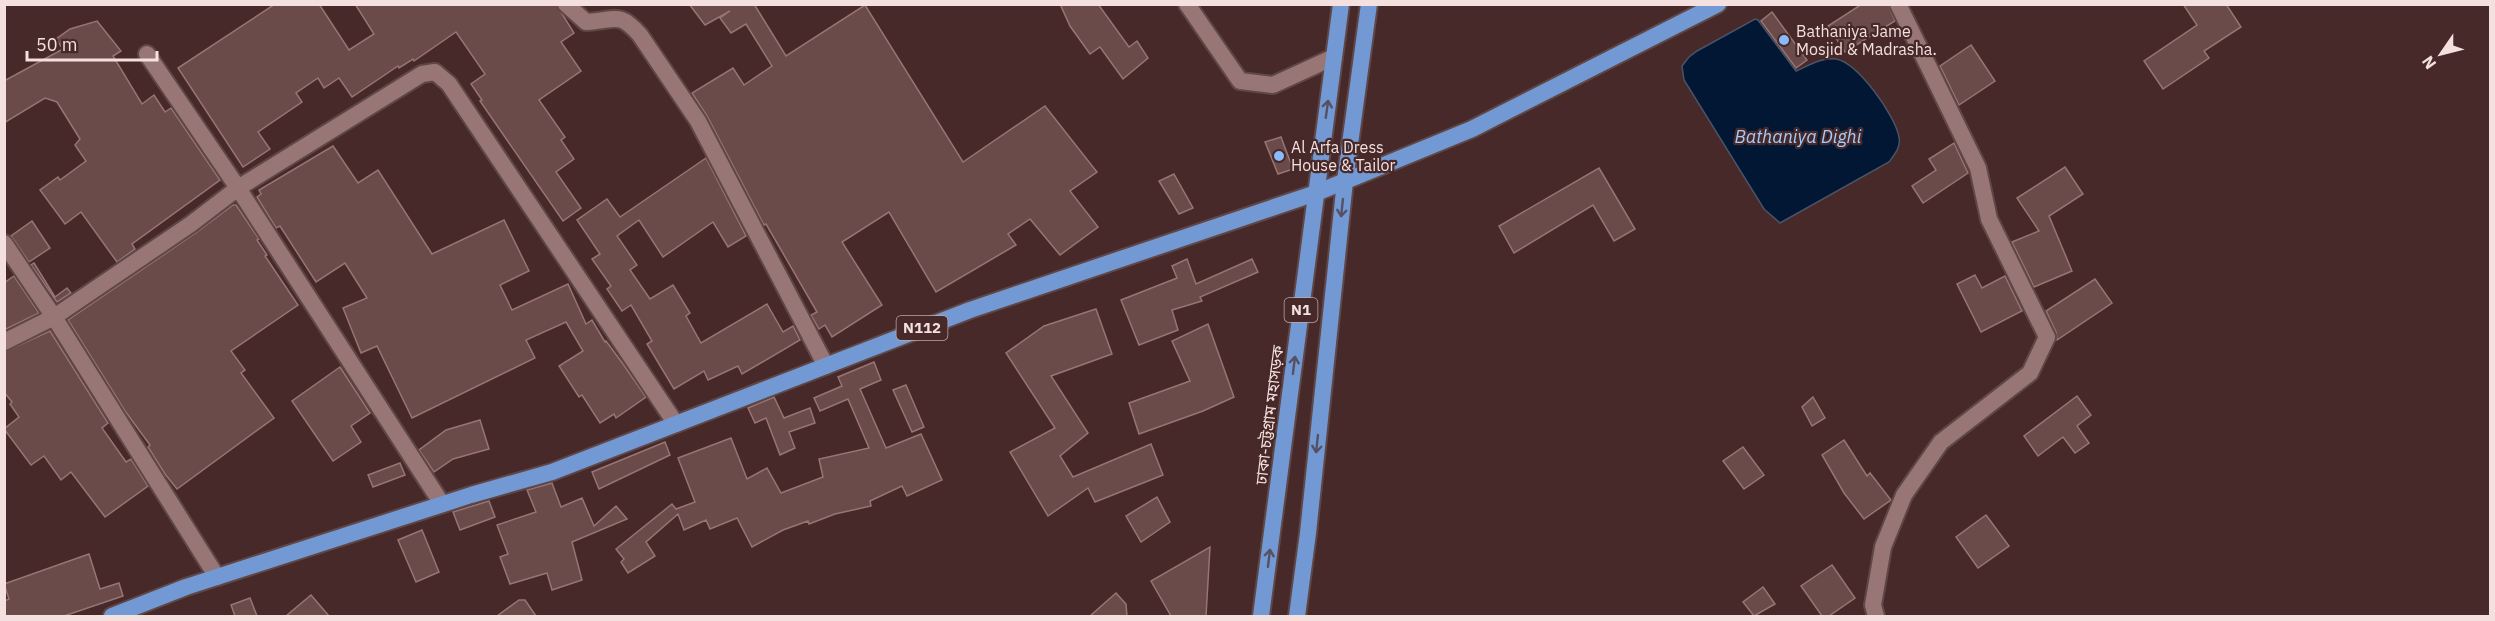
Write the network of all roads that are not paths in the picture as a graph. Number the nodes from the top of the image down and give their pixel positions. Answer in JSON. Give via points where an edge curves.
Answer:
{"nodes":[{"id":1,"x":566,"y":4,"type":"edge"},
{"id":2,"x":1187,"y":4,"type":"edge"},
{"id":3,"x":1341,"y":4,"type":"edge"},
{"id":4,"x":1370,"y":4,"type":"edge"},
{"id":5,"x":1718,"y":4,"type":"edge"},
{"id":6,"x":1898,"y":4,"type":"edge"},
{"id":7,"x":147,"y":54,"type":"dead end"},
{"id":8,"x":1334,"y":57,"type":"junction"},
{"id":9,"x":1345,"y":182,"type":"junction"},
{"id":10,"x":238,"y":188,"type":"junction"},
{"id":11,"x":1316,"y":193,"type":"junction"},
{"id":12,"x":4,"y":243,"type":"edge"},
{"id":13,"x":54,"y":317,"type":"junction"},
{"id":14,"x":4,"y":342,"type":"edge"},
{"id":15,"x":826,"y":366,"type":"junction"},
{"id":16,"x":676,"y":424,"type":"junction"},
{"id":17,"x":442,"y":504,"type":"junction"},
{"id":18,"x":217,"y":577,"type":"junction"},
{"id":19,"x":112,"y":616,"type":"edge"},
{"id":20,"x":1261,"y":616,"type":"edge"},
{"id":21,"x":1297,"y":616,"type":"edge"},
{"id":22,"x":1876,"y":616,"type":"edge"}],
"edges":[{"from":1,"to":15,"type":"street","via":[[585,22],[619,17],[640,35],[698,121]]},
{"from":2,"to":8,"type":"street","via":[[1240,81],[1274,85]]},
{"from":3,"to":8,"type":"highway","name":"ঢাকা-চট্টগ্রাম মহাসড়ক","number":"N1"},
{"from":4,"to":9,"type":"highway","number":"N1"},
{"from":5,"to":9,"type":"highway","number":"N112","via":[[1472,129]]},
{"from":6,"to":22,"type":"street","via":[[1978,168],[1989,219],[2048,337],[2030,373],[1941,442],[1904,495],[1883,547],[1873,605]]},
{"from":7,"to":10,"type":"street"},
{"from":11,"to":8,"type":"highway","name":"ঢাকা-চট্টগ্রাম মহাসড়ক","number":"N1","one_way":true},
{"from":9,"to":11,"type":"highway","number":"N112"},
{"from":9,"to":21,"type":"highway","number":"N1","one_way":true},
{"from":10,"to":13,"type":"street","via":[[191,225]]},
{"from":10,"to":16,"type":"street","via":[[422,74],[435,72],[449,84]]},
{"from":10,"to":17,"type":"street"},
{"from":11,"to":15,"type":"highway","number":"N112","via":[[970,310]]},
{"from":20,"to":11,"type":"highway","name":"ঢাকা-চট্টগ্রাম মহাসড়ক","number":"N1","one_way":true},
{"from":12,"to":13,"type":"street"},
{"from":13,"to":14,"type":"street"},
{"from":13,"to":18,"type":"street"},
{"from":15,"to":16,"type":"highway","number":"N112"},
{"from":16,"to":17,"type":"highway","number":"N112","via":[[552,472]]},
{"from":17,"to":18,"type":"highway","number":"N112"},
{"from":18,"to":19,"type":"highway","number":"N112"}]}
